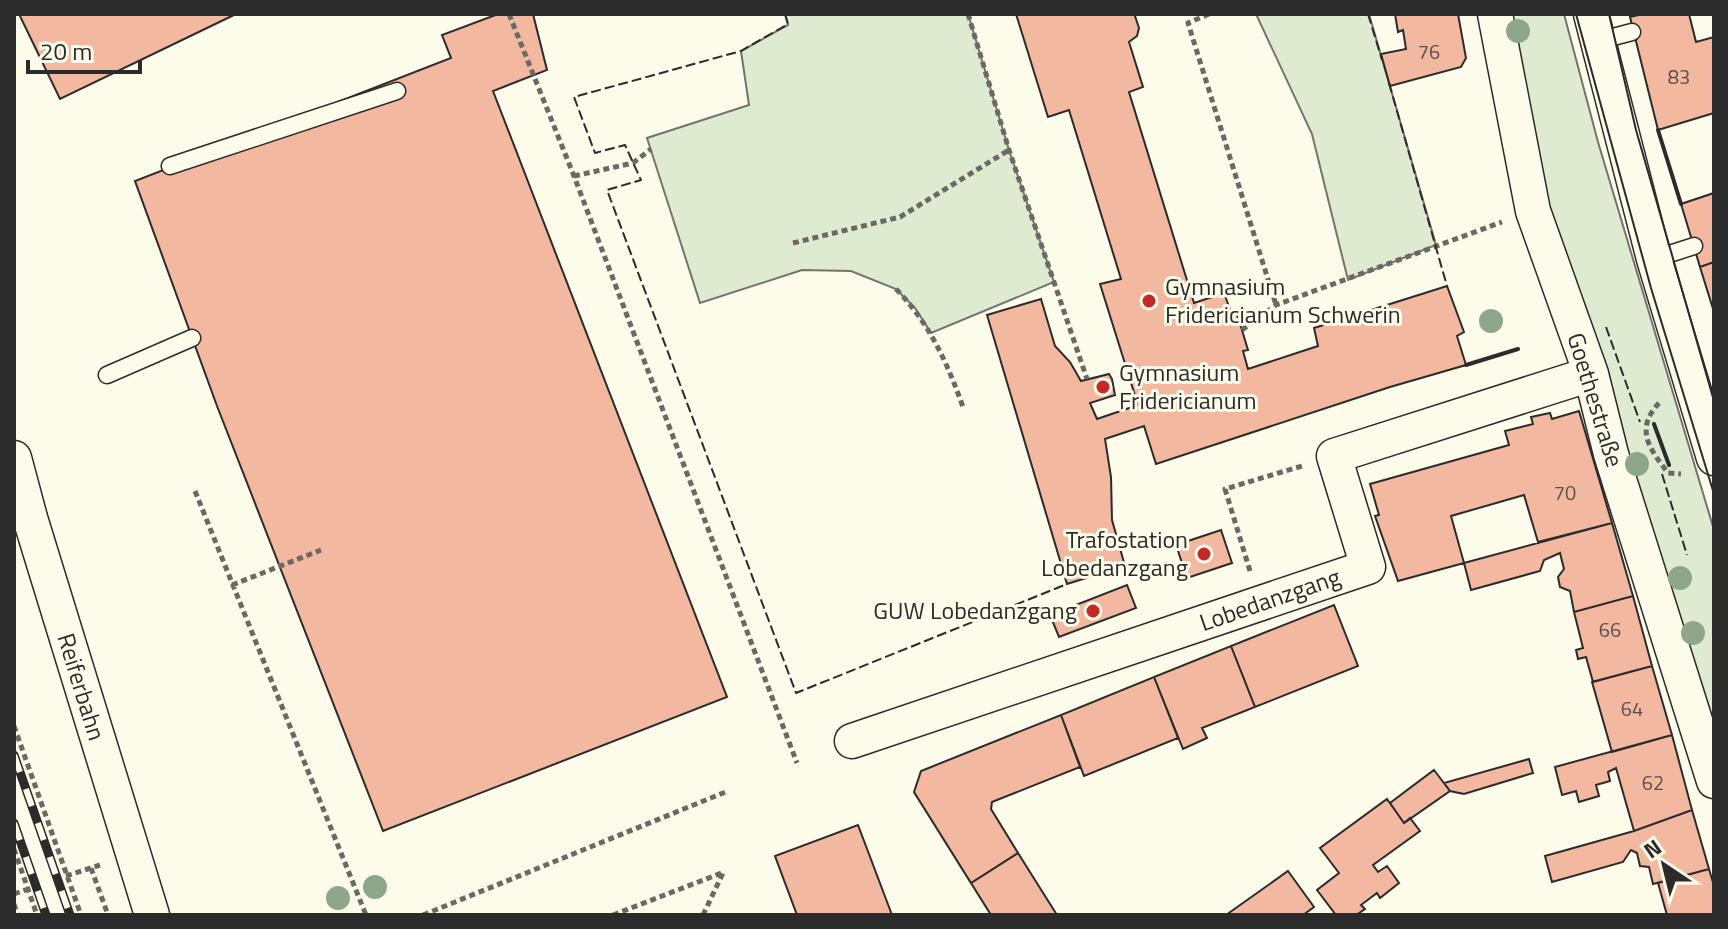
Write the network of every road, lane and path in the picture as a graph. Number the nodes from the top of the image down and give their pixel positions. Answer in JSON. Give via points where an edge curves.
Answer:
{"nodes":[{"id":1,"x":509,"y":14,"type":"edge"},
{"id":2,"x":968,"y":14,"type":"edge"},
{"id":3,"x":1209,"y":14,"type":"edge"},
{"id":4,"x":1495,"y":14,"type":"edge"},
{"id":5,"x":1594,"y":28,"type":"edge"},
{"id":6,"x":1632,"y":32,"type":"dead end"},
{"id":7,"x":397,"y":91,"type":"dead end"},
{"id":8,"x":651,"y":149,"type":"dead end"},
{"id":9,"x":1009,"y":150,"type":"junction"},
{"id":10,"x":170,"y":166,"type":"dead end"},
{"id":11,"x":574,"y":176,"type":"junction"},
{"id":12,"x":1533,"y":211,"type":"junction"},
{"id":13,"x":793,"y":243,"type":"dead end"},
{"id":14,"x":1694,"y":246,"type":"dead end"},
{"id":15,"x":1654,"y":259,"type":"junction"},
{"id":16,"x":896,"y":289,"type":"dead end"},
{"id":17,"x":1276,"y":305,"type":"junction"},
{"id":18,"x":1242,"y":330,"type":"dead end"},
{"id":19,"x":192,"y":338,"type":"dead end"},
{"id":20,"x":1591,"y":374,"type":"junction"},
{"id":21,"x":107,"y":375,"type":"dead end"},
{"id":22,"x":1087,"y":379,"type":"dead end"},
{"id":23,"x":1666,"y":400,"type":"dead end"},
{"id":24,"x":964,"y":410,"type":"dead end"},
{"id":25,"x":1334,"y":456,"type":"junction"},
{"id":26,"x":14,"y":458,"type":"edge"},
{"id":27,"x":1705,"y":467,"type":"edge"},
{"id":28,"x":195,"y":491,"type":"dead end"},
{"id":29,"x":321,"y":550,"type":"dead end"},
{"id":30,"x":232,"y":585,"type":"junction"},
{"id":31,"x":1259,"y":603,"type":"junction"},
{"id":32,"x":14,"y":726,"type":"edge"},
{"id":33,"x":852,"y":741,"type":"dead end"},
{"id":34,"x":797,"y":763,"type":"dead end"},
{"id":35,"x":1714,"y":781,"type":"edge"},
{"id":36,"x":728,"y":791,"type":"dead end"},
{"id":37,"x":14,"y":849,"type":"edge"},
{"id":38,"x":66,"y":876,"type":"junction"},
{"id":39,"x":30,"y":888,"type":"junction"},
{"id":40,"x":14,"y":894,"type":"edge"},
{"id":41,"x":14,"y":904,"type":"edge"},
{"id":42,"x":18,"y":915,"type":"edge"},
{"id":43,"x":37,"y":915,"type":"edge"},
{"id":44,"x":81,"y":915,"type":"edge"},
{"id":45,"x":108,"y":915,"type":"edge"},
{"id":46,"x":152,"y":915,"type":"edge"},
{"id":47,"x":366,"y":915,"type":"edge"},
{"id":48,"x":423,"y":915,"type":"edge"},
{"id":49,"x":613,"y":915,"type":"edge"},
{"id":50,"x":703,"y":915,"type":"edge"}],
"edges":[{"from":1,"to":11,"type":"path"},
{"from":2,"to":9,"type":"path"},
{"from":3,"to":17,"type":"path","via":[[1188,23]]},
{"from":4,"to":12,"type":"street","name":"Goethestraße"},
{"from":5,"to":6,"type":"lane"},
{"from":5,"to":15,"type":"street"},
{"from":7,"to":10,"type":"lane"},
{"from":8,"to":11,"type":"path","via":[[633,163]]},
{"from":9,"to":13,"type":"path","via":[[900,217]]},
{"from":9,"to":22,"type":"path"},
{"from":11,"to":34,"type":"path"},
{"from":12,"to":17,"type":"path"},
{"from":12,"to":20,"type":"street","name":"Goethestraße"},
{"from":14,"to":15,"type":"lane"},
{"from":15,"to":27,"type":"street"},
{"from":16,"to":24,"type":"path","via":[[915,308],[944,356]]},
{"from":17,"to":18,"type":"path"},
{"from":19,"to":21,"type":"lane"},
{"from":20,"to":25,"type":"street"},
{"from":20,"to":35,"type":"street","name":"Goethestraße"},
{"from":23,"to":27,"type":"path","via":[[1648,417],[1647,444],[1668,473]]},
{"from":25,"to":31,"type":"street","name":"Lobedanzgang","via":[[1368,567]]},
{"from":25,"to":31,"type":"path","via":[[1225,489]]},
{"from":26,"to":46,"type":"street","name":"Reiferbahn"},
{"from":28,"to":30,"type":"path"},
{"from":29,"to":30,"type":"path"},
{"from":30,"to":47,"type":"path"},
{"from":31,"to":33,"type":"street","name":"Lobedanzgang"},
{"from":32,"to":38,"type":"path"},
{"from":36,"to":48,"type":"path"},
{"from":37,"to":39,"type":"path"},
{"from":38,"to":44,"type":"path"},
{"from":38,"to":45,"type":"path","via":[[91,868]]},
{"from":39,"to":40,"type":"path"},
{"from":39,"to":43,"type":"path"},
{"from":41,"to":42,"type":"path"},
{"from":49,"to":50,"type":"path","via":[[724,872]]}]}
